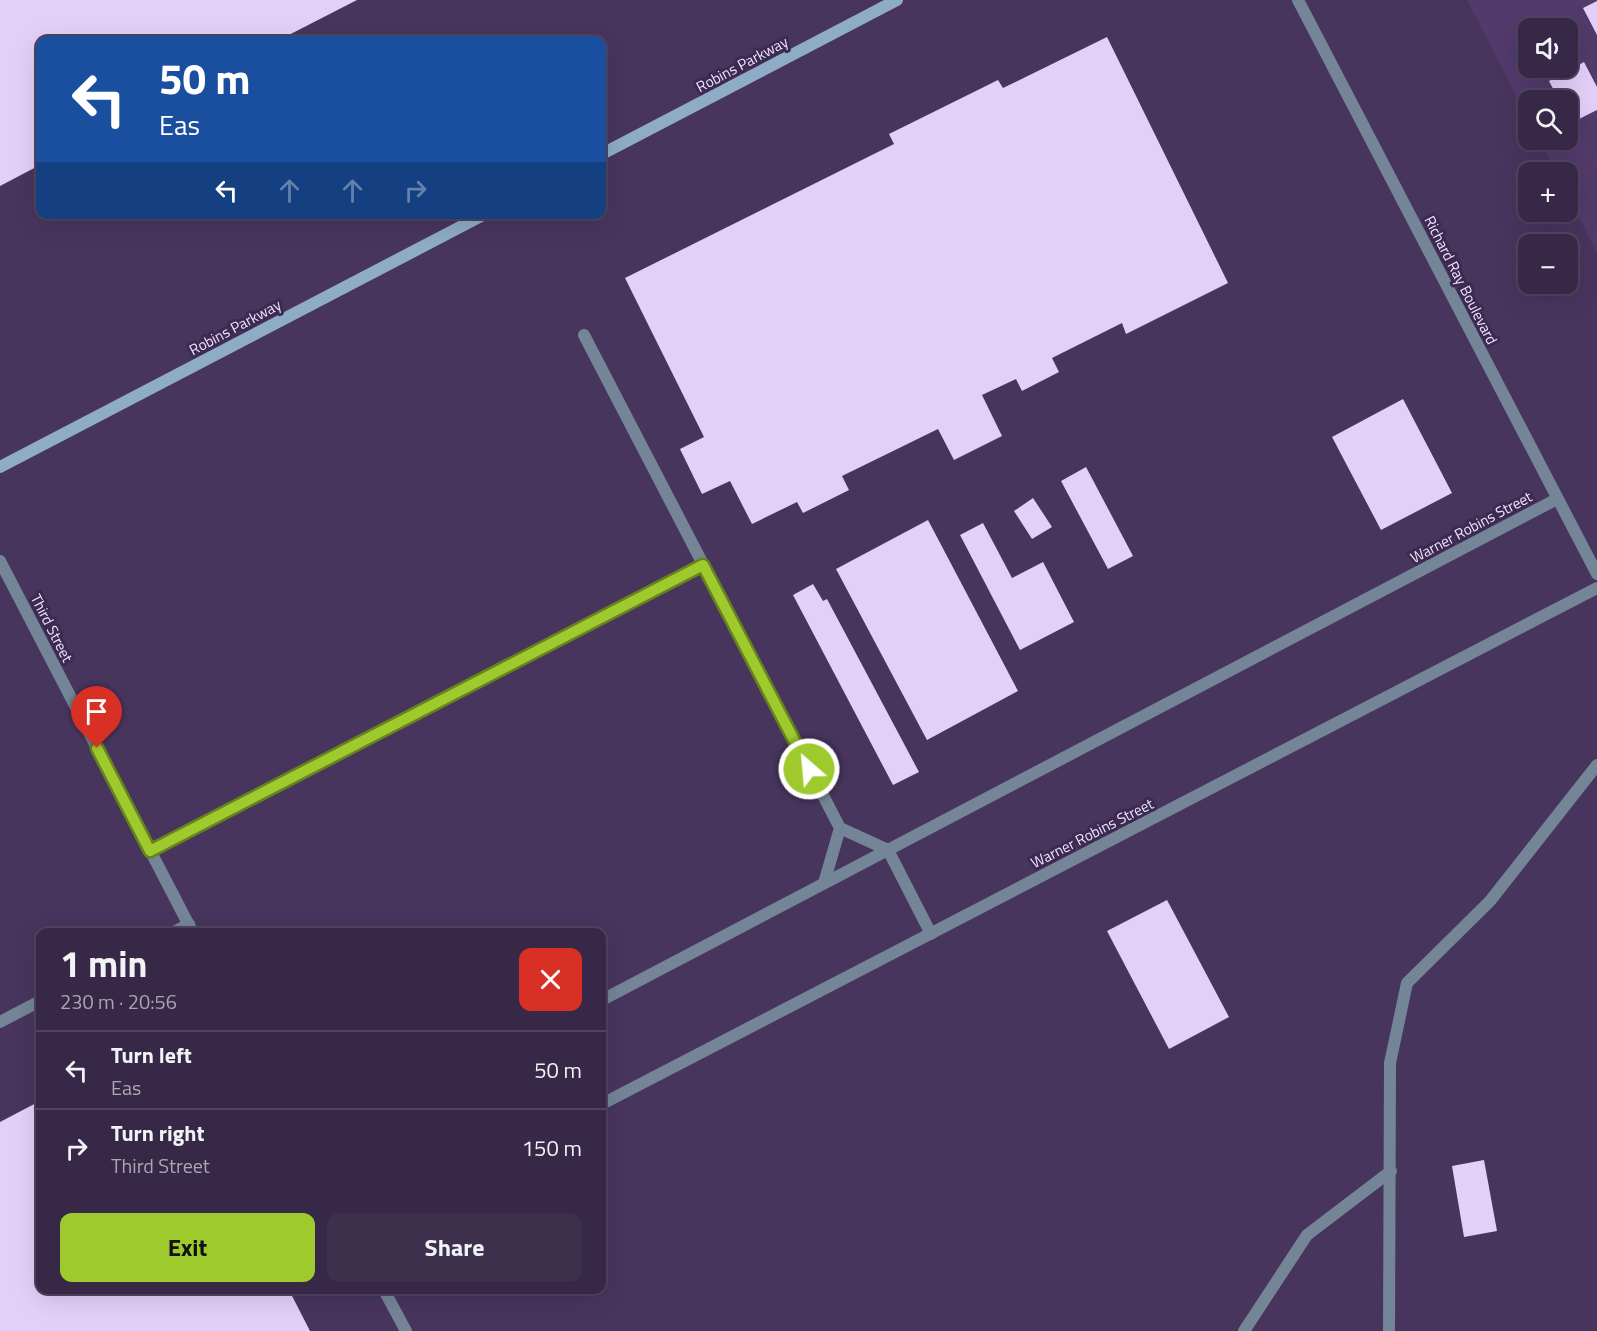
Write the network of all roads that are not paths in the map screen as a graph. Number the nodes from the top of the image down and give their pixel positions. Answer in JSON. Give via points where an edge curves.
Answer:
{"nodes":[{"id":1,"x":897,"y":0,"type":"edge"},
{"id":2,"x":1298,"y":0,"type":"edge"},
{"id":3,"x":606,"y":152,"type":"edge"},
{"id":4,"x":475,"y":219,"type":"edge"},
{"id":5,"x":584,"y":335,"type":"dead end"},
{"id":6,"x":0,"y":467,"type":"edge"},
{"id":7,"x":1557,"y":499,"type":"junction"},
{"id":8,"x":0,"y":561,"type":"edge"},
{"id":9,"x":703,"y":565,"type":"junction"},
{"id":10,"x":1597,"y":574,"type":"edge"},
{"id":11,"x":1597,"y":588,"type":"edge"},
{"id":12,"x":1597,"y":765,"type":"edge"},
{"id":13,"x":840,"y":828,"type":"junction"},
{"id":14,"x":888,"y":850,"type":"junction"},
{"id":15,"x":150,"y":851,"type":"junction"},
{"id":16,"x":824,"y":884,"type":"junction"},
{"id":17,"x":190,"y":928,"type":"edge"},
{"id":18,"x":931,"y":934,"type":"junction"},
{"id":19,"x":606,"y":998,"type":"edge"},
{"id":20,"x":36,"y":1003,"type":"edge"},
{"id":21,"x":0,"y":1023,"type":"edge"},
{"id":22,"x":606,"y":1102,"type":"edge"},
{"id":23,"x":1390,"y":1171,"type":"junction"},
{"id":24,"x":386,"y":1294,"type":"edge"},
{"id":25,"x":406,"y":1331,"type":"edge"},
{"id":26,"x":1244,"y":1331,"type":"edge"},
{"id":27,"x":1389,"y":1331,"type":"edge"}],
"edges":[{"from":1,"to":3,"type":"street","name":"Robins Parkway"},
{"from":2,"to":7,"type":"street","name":"Richard Ray Boulevard"},
{"from":4,"to":6,"type":"street","name":"Robins Parkway"},
{"from":5,"to":9,"type":"street"},
{"from":7,"to":10,"type":"street","name":"Richard Ray Boulevard"},
{"from":7,"to":14,"type":"street","name":"Warner Robins Street"},
{"from":8,"to":15,"type":"street","name":"Third Street"},
{"from":9,"to":13,"type":"street"},
{"from":9,"to":15,"type":"street"},
{"from":11,"to":18,"type":"street","name":"Warner Robins Street"},
{"from":12,"to":23,"type":"street","via":[[1490,901],[1407,983],[1390,1063]]},
{"from":13,"to":14,"type":"street"},
{"from":13,"to":16,"type":"street"},
{"from":14,"to":16,"type":"street","name":"Warner Robins Street"},
{"from":14,"to":18,"type":"street"},
{"from":15,"to":17,"type":"street","name":"Third Street"},
{"from":16,"to":19,"type":"street","name":"Warner Robins Street"},
{"from":18,"to":22,"type":"street","name":"Warner Robins Street"},
{"from":20,"to":21,"type":"street"},
{"from":23,"to":26,"type":"street","via":[[1307,1235]]},
{"from":23,"to":27,"type":"street"},
{"from":24,"to":25,"type":"street"}]}
